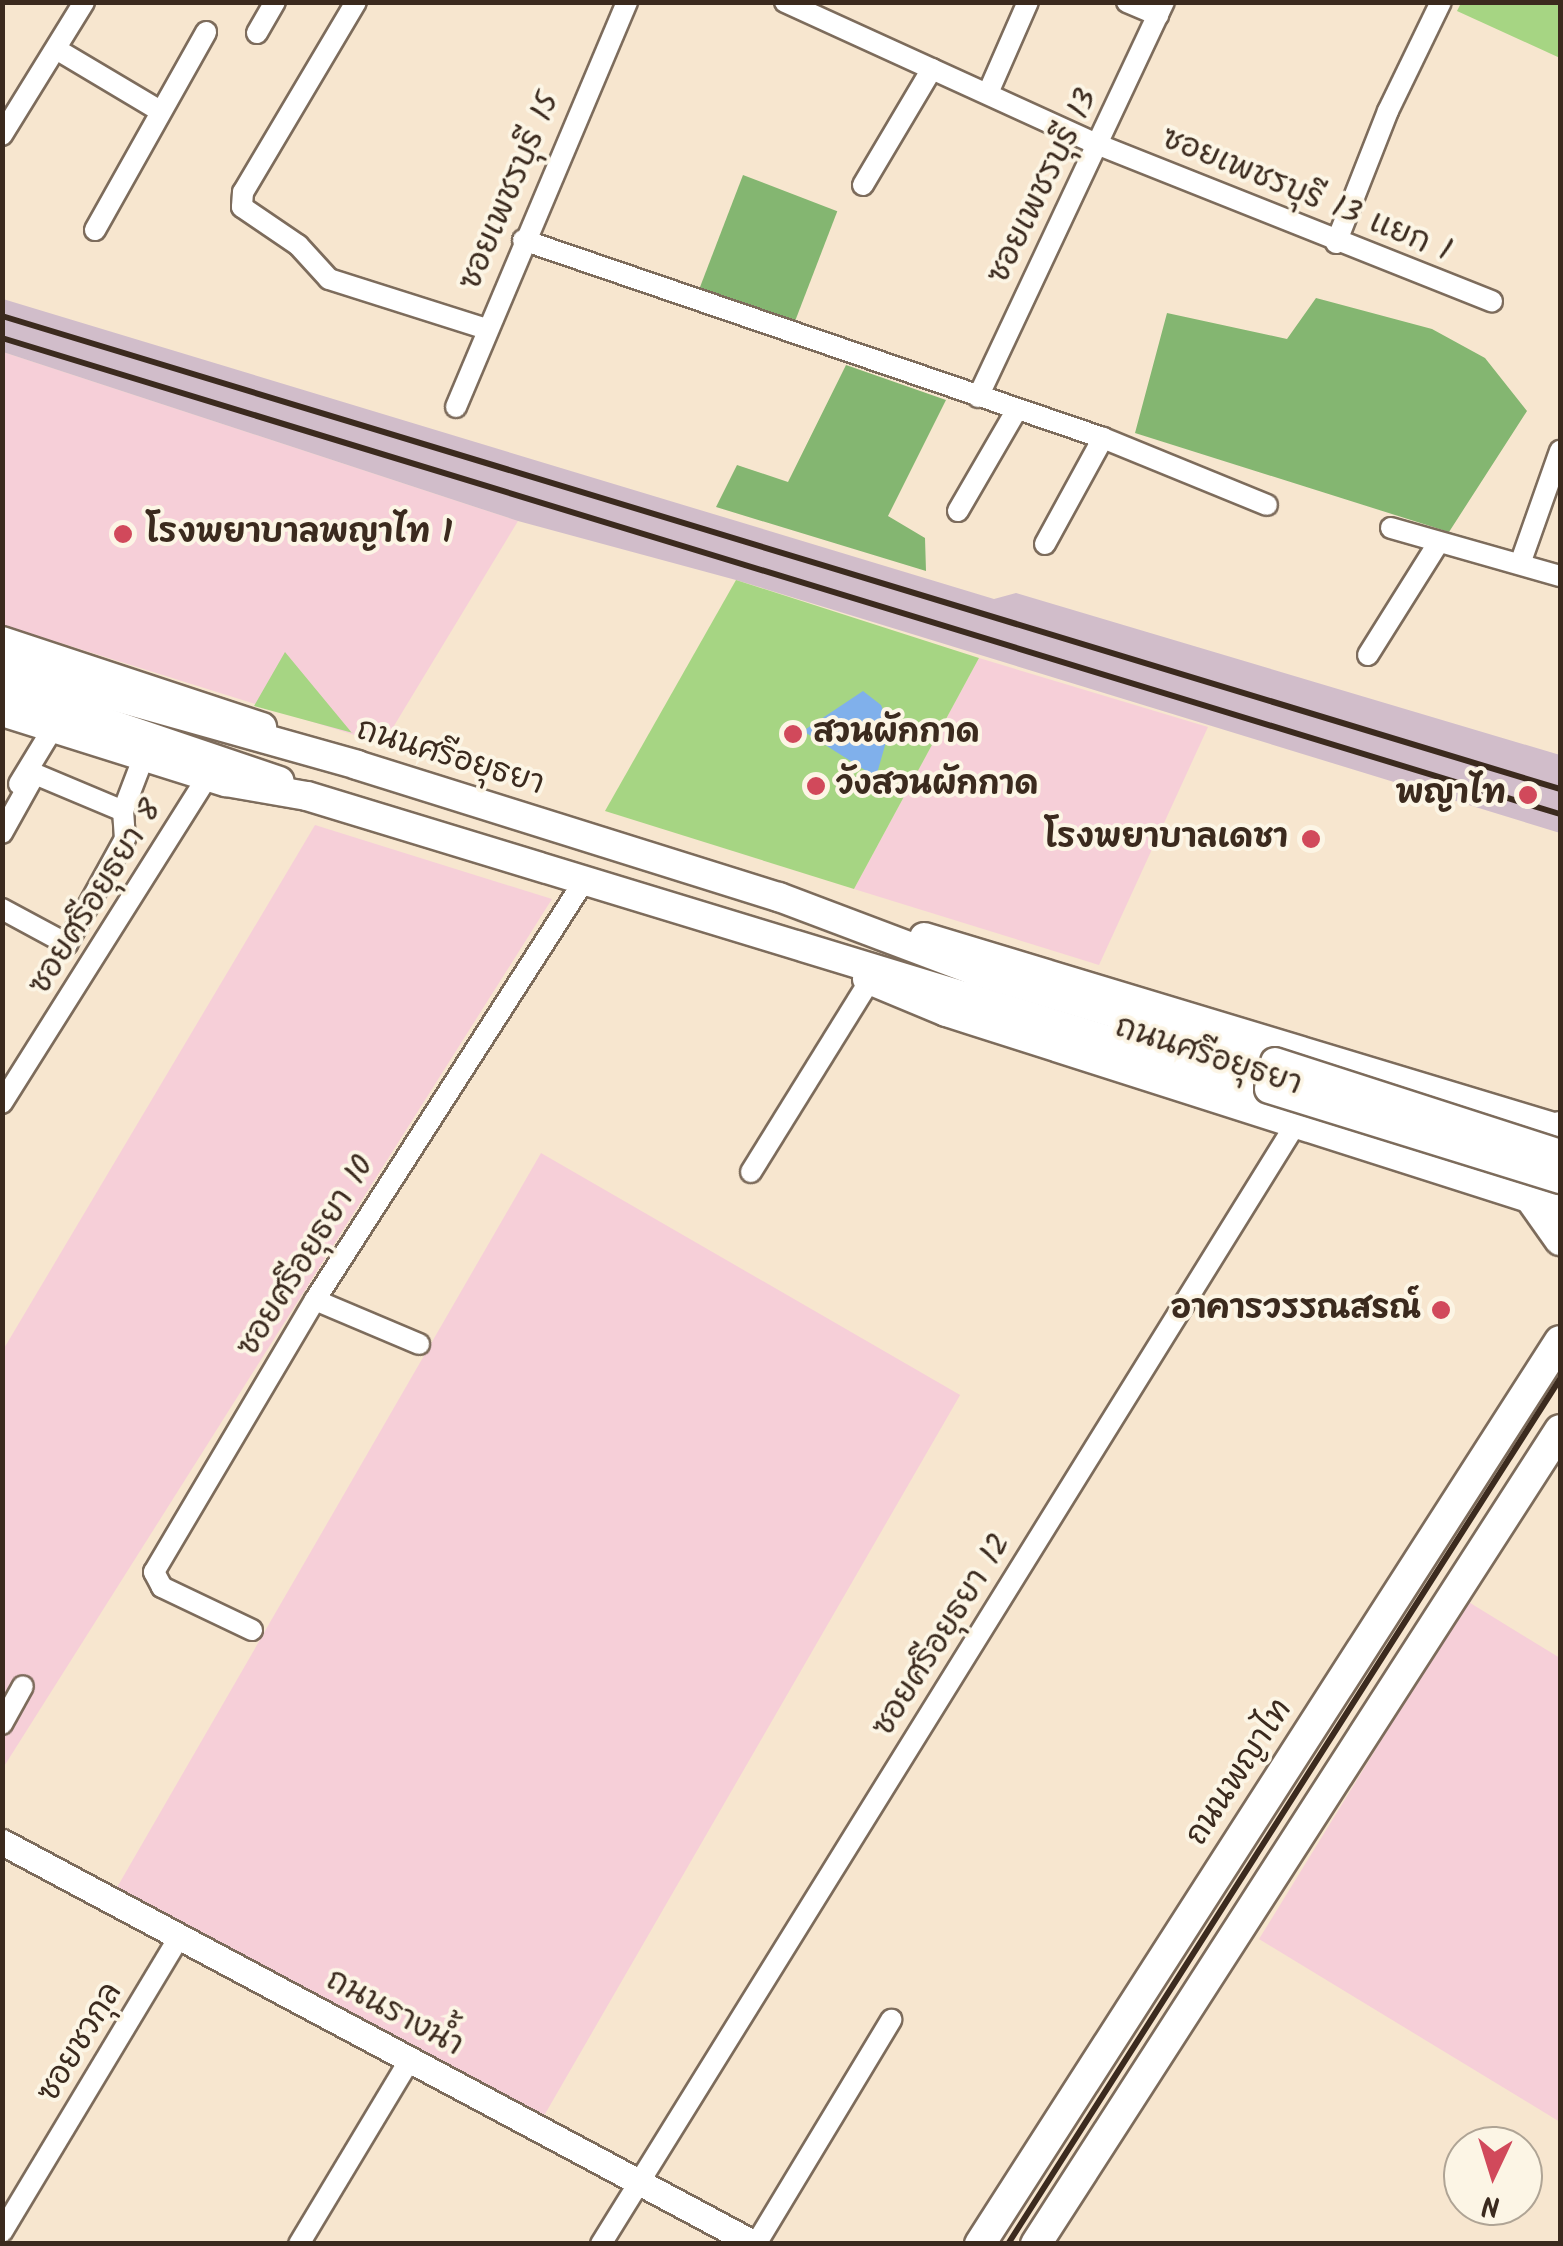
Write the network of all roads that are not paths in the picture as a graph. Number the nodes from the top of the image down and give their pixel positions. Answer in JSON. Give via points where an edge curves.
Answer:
{"nodes":[{"id":1,"x":84,"y":2,"type":"edge"},
{"id":2,"x":276,"y":2,"type":"edge"},
{"id":3,"x":356,"y":2,"type":"edge"},
{"id":4,"x":627,"y":2,"type":"edge"},
{"id":5,"x":785,"y":2,"type":"edge"},
{"id":6,"x":1028,"y":2,"type":"edge"},
{"id":7,"x":1127,"y":2,"type":"edge"},
{"id":8,"x":1441,"y":2,"type":"edge"},
{"id":9,"x":819,"y":9,"type":"edge"},
{"id":10,"x":1161,"y":9,"type":"edge"},
{"id":11,"x":206,"y":32,"type":"dead end"},
{"id":12,"x":257,"y":33,"type":"dead end"},
{"id":13,"x":56,"y":48,"type":"junction"},
{"id":14,"x":932,"y":68,"type":"junction"},
{"id":15,"x":988,"y":94,"type":"junction"},
{"id":16,"x":160,"y":112,"type":"junction"},
{"id":17,"x":2,"y":135,"type":"edge"},
{"id":18,"x":1098,"y":145,"type":"junction"},
{"id":19,"x":864,"y":185,"type":"dead end"},
{"id":20,"x":96,"y":230,"type":"dead end"},
{"id":21,"x":523,"y":240,"type":"junction"},
{"id":22,"x":1336,"y":243,"type":"junction"},
{"id":23,"x":1492,"y":302,"type":"dead end"},
{"id":24,"x":487,"y":329,"type":"junction"},
{"id":25,"x":978,"y":398,"type":"junction"},
{"id":26,"x":456,"y":407,"type":"dead end"},
{"id":27,"x":1016,"y":411,"type":"junction"},
{"id":28,"x":1104,"y":438,"type":"junction"},
{"id":29,"x":1560,"y":451,"type":"edge"},
{"id":30,"x":1267,"y":505,"type":"dead end"},
{"id":31,"x":958,"y":511,"type":"dead end"},
{"id":32,"x":1391,"y":528,"type":"dead end"},
{"id":33,"x":1439,"y":542,"type":"junction"},
{"id":34,"x":1045,"y":544,"type":"dead end"},
{"id":35,"x":1520,"y":564,"type":"junction"},
{"id":36,"x":1560,"y":576,"type":"edge"},
{"id":37,"x":2,"y":642,"type":"edge"},
{"id":38,"x":1368,"y":656,"type":"dead end"},
{"id":39,"x":2,"y":665,"type":"edge"},
{"id":40,"x":2,"y":687,"type":"edge"},
{"id":41,"x":56,"y":705,"type":"junction"},
{"id":42,"x":2,"y":712,"type":"edge"},
{"id":43,"x":312,"y":753,"type":"junction"},
{"id":44,"x":144,"y":756,"type":"junction"},
{"id":45,"x":208,"y":776,"type":"junction"},
{"id":46,"x":307,"y":796,"type":"junction"},
{"id":47,"x":2,"y":811,"type":"edge"},
{"id":48,"x":123,"y":811,"type":"junction"},
{"id":49,"x":2,"y":833,"type":"edge"},
{"id":50,"x":584,"y":881,"type":"junction"},
{"id":51,"x":2,"y":909,"type":"edge"},
{"id":52,"x":854,"y":923,"type":"junction"},
{"id":53,"x":840,"y":962,"type":"junction"},
{"id":54,"x":870,"y":980,"type":"junction"},
{"id":55,"x":1272,"y":1076,"type":"junction"},
{"id":56,"x":2,"y":1102,"type":"edge"},
{"id":57,"x":1512,"y":1116,"type":"junction"},
{"id":58,"x":1297,"y":1122,"type":"junction"},
{"id":59,"x":1560,"y":1135,"type":"edge"},
{"id":60,"x":752,"y":1172,"type":"dead end"},
{"id":61,"x":1560,"y":1179,"type":"edge"},
{"id":62,"x":1488,"y":1182,"type":"junction"},
{"id":63,"x":1529,"y":1196,"type":"junction"},
{"id":64,"x":1560,"y":1208,"type":"edge"},
{"id":65,"x":1560,"y":1240,"type":"edge"},
{"id":66,"x":314,"y":1300,"type":"junction"},
{"id":67,"x":1560,"y":1342,"type":"edge"},
{"id":68,"x":419,"y":1344,"type":"dead end"},
{"id":69,"x":1560,"y":1430,"type":"edge"},
{"id":70,"x":252,"y":1630,"type":"dead end"},
{"id":71,"x":22,"y":1686,"type":"dead end"},
{"id":72,"x":2,"y":1724,"type":"edge"},
{"id":73,"x":2,"y":1842,"type":"edge"},
{"id":74,"x":180,"y":1936,"type":"junction"},
{"id":75,"x":891,"y":2020,"type":"dead end"},
{"id":76,"x":410,"y":2059,"type":"junction"},
{"id":77,"x":640,"y":2182,"type":"junction"},
{"id":78,"x":2,"y":2232,"type":"edge"},
{"id":79,"x":299,"y":2244,"type":"edge"},
{"id":80,"x":602,"y":2244,"type":"edge"},
{"id":81,"x":756,"y":2244,"type":"edge"},
{"id":82,"x":980,"y":2244,"type":"edge"},
{"id":83,"x":1036,"y":2244,"type":"edge"}],
"edges":[{"from":1,"to":13,"type":"street"},
{"from":2,"to":12,"type":"street"},
{"from":3,"to":24,"type":"street","via":[[243,192],[242,207],[298,245],[329,279]]},
{"from":4,"to":21,"type":"street","name":"ซอยเพชรบุรี 15"},
{"from":5,"to":9,"type":"street","name":"ซอยเพชรบุรี 13 แยก 1"},
{"from":6,"to":15,"type":"street"},
{"from":7,"to":10,"type":"street"},
{"from":8,"to":22,"type":"street","via":[[1388,111]]},
{"from":9,"to":14,"type":"street","name":"ซอยเพชรบุรี 13 แยก 1"},
{"from":10,"to":18,"type":"street","name":"ซอยเพชรบุรี 13"},
{"from":11,"to":16,"type":"street"},
{"from":13,"to":16,"type":"street"},
{"from":13,"to":17,"type":"street"},
{"from":14,"to":15,"type":"street","name":"ซอยเพชรบุรี 13 แยก 1"},
{"from":14,"to":19,"type":"street"},
{"from":15,"to":18,"type":"street","name":"ซอยเพชรบุรี 13 แยก 1"},
{"from":16,"to":20,"type":"street"},
{"from":18,"to":22,"type":"street","name":"ซอยเพชรบุรี 13 แยก 1"},
{"from":18,"to":25,"type":"street","name":"ซอยเพชรบุรี 13"},
{"from":21,"to":24,"type":"street","name":"ซอยเพชรบุรี 15"},
{"from":21,"to":25,"type":"street"},
{"from":22,"to":23,"type":"street","name":"ซอยเพชรบุรี 13 แยก 1"},
{"from":24,"to":26,"type":"street","name":"ซอยเพชรบุรี 15"},
{"from":25,"to":27,"type":"street"},
{"from":27,"to":28,"type":"street"},
{"from":27,"to":31,"type":"street"},
{"from":28,"to":30,"type":"street"},
{"from":28,"to":34,"type":"street"},
{"from":29,"to":35,"type":"street"},
{"from":32,"to":33,"type":"street"},
{"from":33,"to":35,"type":"street"},
{"from":33,"to":38,"type":"street"},
{"from":35,"to":36,"type":"street"},
{"from":37,"to":43,"type":"main road","name":"ถนนศรีอยุธยา","via":[[254,723]]},
{"from":39,"to":41,"type":"main road"},
{"from":40,"to":41,"type":"main road"},
{"from":41,"to":42,"type":"main road","name":"ถนนศรีอยุธยา"},
{"from":41,"to":43,"type":"main road","name":"ถนนศรีอยุธยา"},
{"from":41,"to":44,"type":"main road","name":"ถนนศรีอยุธยา"},
{"from":41,"to":46,"type":"main road","name":"ถนนศรีอยุธยา","via":[[243,765]]},
{"from":41,"to":47,"type":"street"},
{"from":43,"to":52,"type":"main road","name":"ถนนศรีอยุธยา"},
{"from":44,"to":45,"type":"main road","name":"ถนนศรีอยุธยา"},
{"from":44,"to":48,"type":"street"},
{"from":45,"to":46,"type":"main road","name":"ถนนศรีอยุธยา"},
{"from":45,"to":56,"type":"street","name":"ซอยศรีอยุธยา 8"},
{"from":46,"to":50,"type":"main road","name":"ถนนศรีอยุธยา"},
{"from":48,"to":49,"type":"street","via":[[35,774]]},
{"from":48,"to":51,"type":"street","via":[[125,838],[67,944]]},
{"from":50,"to":53,"type":"main road","name":"ถนนศรีอยุธยา"},
{"from":50,"to":66,"type":"street","name":"ซอยศรีอยุธยา 10"},
{"from":52,"to":55,"type":"main road","name":"ถนนศรีอยุธยา"},
{"from":52,"to":57,"type":"main road","name":"ถนนศรีอยุธยา","via":[[976,948]]},
{"from":53,"to":54,"type":"main road","name":"ถนนศรีอยุธยา"},
{"from":53,"to":55,"type":"main road","name":"ถนนศรีอยุธยา"},
{"from":54,"to":58,"type":"main road","name":"ถนนศรีอยุธยา","via":[[946,1012]]},
{"from":54,"to":60,"type":"street"},
{"from":55,"to":59,"type":"main road","name":"ถนนศรีอยุธยา","bridge":true},
{"from":55,"to":61,"type":"main road","name":"ถนนศรีอยุธยา","bridge":true},
{"from":57,"to":59,"type":"main road","name":"ถนนศรีอยุธยา"},
{"from":57,"to":62,"type":"main road","via":[[1536,1150],[1536,1165],[1524,1176]]},
{"from":58,"to":62,"type":"main road","name":"ถนนศรีอยุธยา"},
{"from":58,"to":77,"type":"street","name":"ซอยศรีอยุธยา 12"},
{"from":62,"to":63,"type":"main road","name":"ถนนศรีอยุธยา"},
{"from":63,"to":64,"type":"main road","name":"ถนนศรีอยุธยา"},
{"from":63,"to":65,"type":"main road"},
{"from":66,"to":68,"type":"street"},
{"from":66,"to":70,"type":"street","name":"ซอยศรีอยุธยา 10","via":[[154,1572],[162,1587]]},
{"from":67,"to":82,"type":"main road","name":"ถนนพญาไท"},
{"from":69,"to":83,"type":"main road"},
{"from":71,"to":72,"type":"street"},
{"from":73,"to":74,"type":"street","name":"ถนนรางน้ำ"},
{"from":74,"to":76,"type":"street","name":"ถนนรางน้ำ"},
{"from":74,"to":78,"type":"street","name":"ซอยชวกุล"},
{"from":75,"to":81,"type":"street"},
{"from":76,"to":77,"type":"street","name":"ถนนรางน้ำ"},
{"from":76,"to":79,"type":"street"},
{"from":77,"to":80,"type":"street","name":"ซอยศรีอยุธยา 12"},
{"from":77,"to":81,"type":"street","name":"ถนนรางน้ำ"}]}
